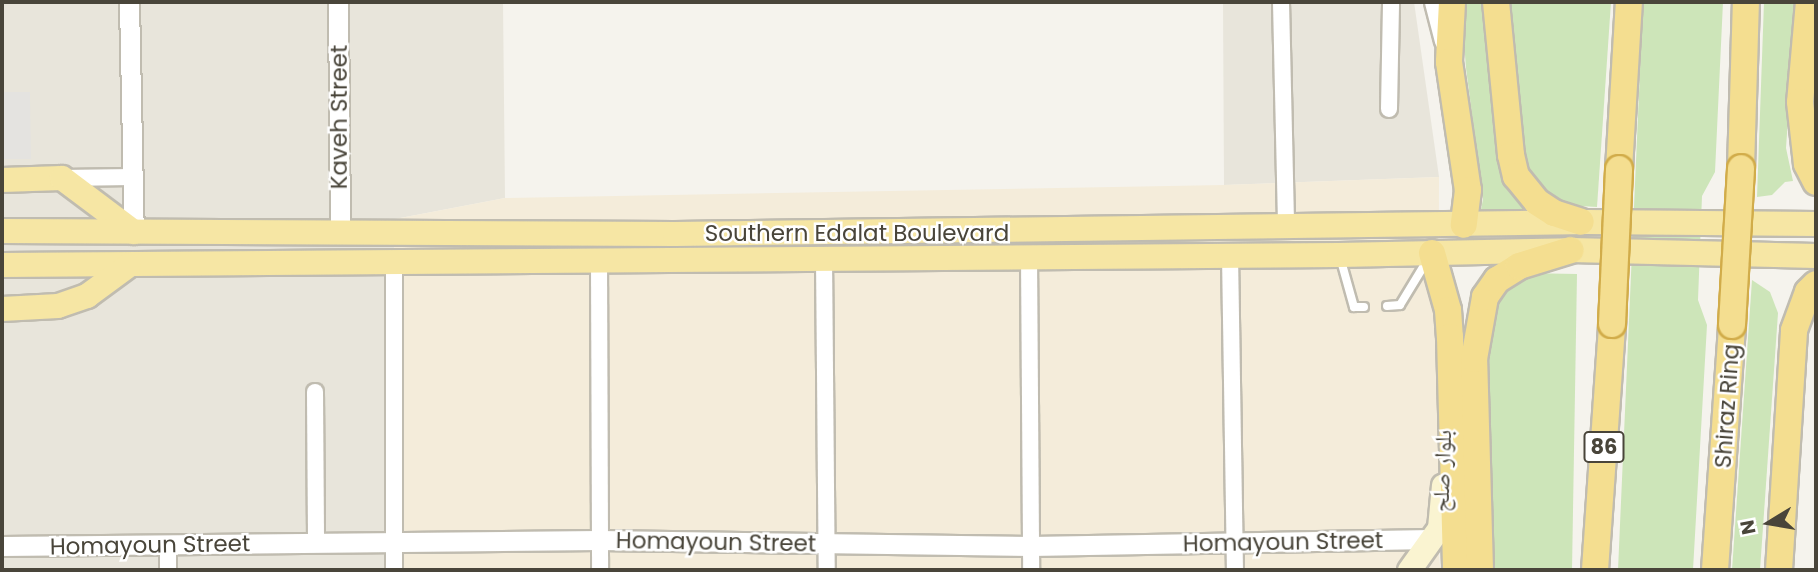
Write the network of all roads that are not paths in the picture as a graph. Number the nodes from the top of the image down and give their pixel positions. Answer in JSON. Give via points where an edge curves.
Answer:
{"nodes":[{"id":1,"x":129,"y":2,"type":"edge"},
{"id":2,"x":338,"y":2,"type":"edge"},
{"id":3,"x":1281,"y":2,"type":"edge"},
{"id":4,"x":1391,"y":2,"type":"edge"},
{"id":5,"x":1434,"y":2,"type":"edge"},
{"id":6,"x":1451,"y":2,"type":"edge"},
{"id":7,"x":1496,"y":2,"type":"edge"},
{"id":8,"x":1629,"y":2,"type":"edge"},
{"id":9,"x":1746,"y":2,"type":"edge"},
{"id":10,"x":1809,"y":2,"type":"edge"},
{"id":11,"x":1449,"y":62,"type":"junction"},
{"id":12,"x":1389,"y":109,"type":"dead end"},
{"id":13,"x":133,"y":177,"type":"junction"},
{"id":14,"x":62,"y":178,"type":"junction"},
{"id":15,"x":2,"y":180,"type":"edge"},
{"id":16,"x":1816,"y":182,"type":"edge"},
{"id":17,"x":1581,"y":222,"type":"junction"},
{"id":18,"x":1816,"y":224,"type":"edge"},
{"id":19,"x":1464,"y":225,"type":"junction"},
{"id":20,"x":1286,"y":228,"type":"junction"},
{"id":21,"x":2,"y":231,"type":"edge"},
{"id":22,"x":134,"y":232,"type":"junction"},
{"id":23,"x":340,"y":232,"type":"junction"},
{"id":24,"x":675,"y":246,"type":"junction"},
{"id":25,"x":1571,"y":250,"type":"junction"},
{"id":26,"x":1432,"y":253,"type":"junction"},
{"id":27,"x":1230,"y":254,"type":"junction"},
{"id":28,"x":1339,"y":255,"type":"junction"},
{"id":29,"x":1029,"y":256,"type":"junction"},
{"id":30,"x":1816,"y":256,"type":"edge"},
{"id":31,"x":824,"y":257,"type":"junction"},
{"id":32,"x":600,"y":259,"type":"junction"},
{"id":33,"x":394,"y":262,"type":"junction"},
{"id":34,"x":2,"y":265,"type":"edge"},
{"id":35,"x":128,"y":266,"type":"junction"},
{"id":36,"x":1816,"y":284,"type":"edge"},
{"id":37,"x":1387,"y":306,"type":"dead end"},
{"id":38,"x":1364,"y":307,"type":"dead end"},
{"id":39,"x":2,"y":309,"type":"edge"},
{"id":40,"x":1451,"y":362,"type":"junction"},
{"id":41,"x":315,"y":393,"type":"dead end"},
{"id":42,"x":599,"y":540,"type":"junction"},
{"id":43,"x":1431,"y":540,"type":"junction"},
{"id":44,"x":394,"y":542,"type":"junction"},
{"id":45,"x":316,"y":543,"type":"junction"},
{"id":46,"x":1236,"y":543,"type":"junction"},
{"id":47,"x":826,"y":544,"type":"junction"},
{"id":48,"x":168,"y":545,"type":"junction"},
{"id":49,"x":2,"y":546,"type":"edge"},
{"id":50,"x":1031,"y":546,"type":"junction"},
{"id":51,"x":168,"y":570,"type":"edge"},
{"id":52,"x":394,"y":570,"type":"edge"},
{"id":53,"x":600,"y":570,"type":"edge"},
{"id":54,"x":827,"y":570,"type":"edge"},
{"id":55,"x":1031,"y":570,"type":"edge"},
{"id":56,"x":1235,"y":570,"type":"edge"},
{"id":57,"x":1409,"y":570,"type":"edge"},
{"id":58,"x":1456,"y":570,"type":"edge"},
{"id":59,"x":1480,"y":570,"type":"edge"},
{"id":60,"x":1595,"y":570,"type":"edge"},
{"id":61,"x":1715,"y":570,"type":"edge"},
{"id":62,"x":1779,"y":570,"type":"edge"}],
"edges":[{"from":1,"to":13,"type":"street"},
{"from":2,"to":23,"type":"street","name":"Kaveh Street"},
{"from":3,"to":20,"type":"street"},
{"from":4,"to":12,"type":"street"},
{"from":5,"to":11,"type":"street"},
{"from":6,"to":11,"type":"highway"},
{"from":7,"to":17,"type":"highway","via":[[1516,176],[1537,202]]},
{"from":8,"to":60,"type":"highway","number":"86","bridge":true},
{"from":9,"to":61,"type":"highway","name":"Shiraz Ring","bridge":true,"via":[[1741,168]]},
{"from":10,"to":16,"type":"highway","via":[[1800,102],[1808,164]]},
{"from":11,"to":19,"type":"highway","via":[[1468,190]]},
{"from":13,"to":14,"type":"street"},
{"from":13,"to":22,"type":"street"},
{"from":14,"to":15,"type":"main road"},
{"from":14,"to":22,"type":"main road"},
{"from":17,"to":18,"type":"main road","name":"Southern Edalat Boulevard"},
{"from":17,"to":19,"type":"main road","name":"Southern Edalat Boulevard"},
{"from":19,"to":20,"type":"main road","name":"Southern Edalat Boulevard"},
{"from":20,"to":24,"type":"main road","name":"Southern Edalat Boulevard"},
{"from":21,"to":22,"type":"main road","name":"Southern Edalat Boulevard"},
{"from":22,"to":23,"type":"main road","name":"Southern Edalat Boulevard"},
{"from":23,"to":24,"type":"main road","name":"Southern Edalat Boulevard"},
{"from":24,"to":31,"type":"main road","name":"Southern Edalat Boulevard"},
{"from":24,"to":32,"type":"main road","name":"Southern Edalat Boulevard"},
{"from":25,"to":26,"type":"main road","name":"Southern Edalat Boulevard"},
{"from":25,"to":30,"type":"main road","name":"Southern Edalat Boulevard"},
{"from":25,"to":59,"type":"highway","via":[[1519,266],[1497,280],[1485,297],[1474,359]]},
{"from":26,"to":28,"type":"main road","name":"Southern Edalat Boulevard"},
{"from":26,"to":37,"type":"lane","via":[[1400,305]]},
{"from":26,"to":40,"type":"highway","via":[[1448,310]]},
{"from":27,"to":28,"type":"main road","name":"Southern Edalat Boulevard"},
{"from":27,"to":29,"type":"main road","name":"Southern Edalat Boulevard"},
{"from":27,"to":46,"type":"street"},
{"from":28,"to":38,"type":"lane","via":[[1354,307]]},
{"from":29,"to":31,"type":"main road","name":"Southern Edalat Boulevard"},
{"from":29,"to":50,"type":"street"},
{"from":31,"to":47,"type":"street"},
{"from":32,"to":33,"type":"main road","name":"Southern Edalat Boulevard"},
{"from":32,"to":42,"type":"street"},
{"from":33,"to":35,"type":"main road","name":"Southern Edalat Boulevard"},
{"from":33,"to":44,"type":"street"},
{"from":34,"to":35,"type":"main road","name":"Southern Edalat Boulevard"},
{"from":35,"to":39,"type":"main road","via":[[87,296],[58,306]]},
{"from":36,"to":62,"type":"highway","via":[[1808,292],[1794,330]]},
{"from":40,"to":43,"type":"main road","name":"بلوار صلح","via":[[1444,410],[1442,514]]},
{"from":40,"to":58,"type":"highway"},
{"from":41,"to":45,"type":"street"},
{"from":42,"to":44,"type":"street","name":"Homayoun Street"},
{"from":42,"to":47,"type":"street","name":"Homayoun Street"},
{"from":42,"to":53,"type":"street"},
{"from":43,"to":46,"type":"street","name":"Homayoun Street"},
{"from":43,"to":57,"type":"main road","name":"بلوار صلح"},
{"from":44,"to":45,"type":"street","name":"Homayoun Street"},
{"from":44,"to":52,"type":"street"},
{"from":45,"to":48,"type":"street","name":"Homayoun Street"},
{"from":46,"to":50,"type":"street","name":"Homayoun Street"},
{"from":46,"to":56,"type":"street"},
{"from":47,"to":50,"type":"street","name":"Homayoun Street"},
{"from":47,"to":54,"type":"street"},
{"from":48,"to":49,"type":"street","name":"Homayoun Street"},
{"from":48,"to":51,"type":"street"},
{"from":50,"to":55,"type":"street"}]}
